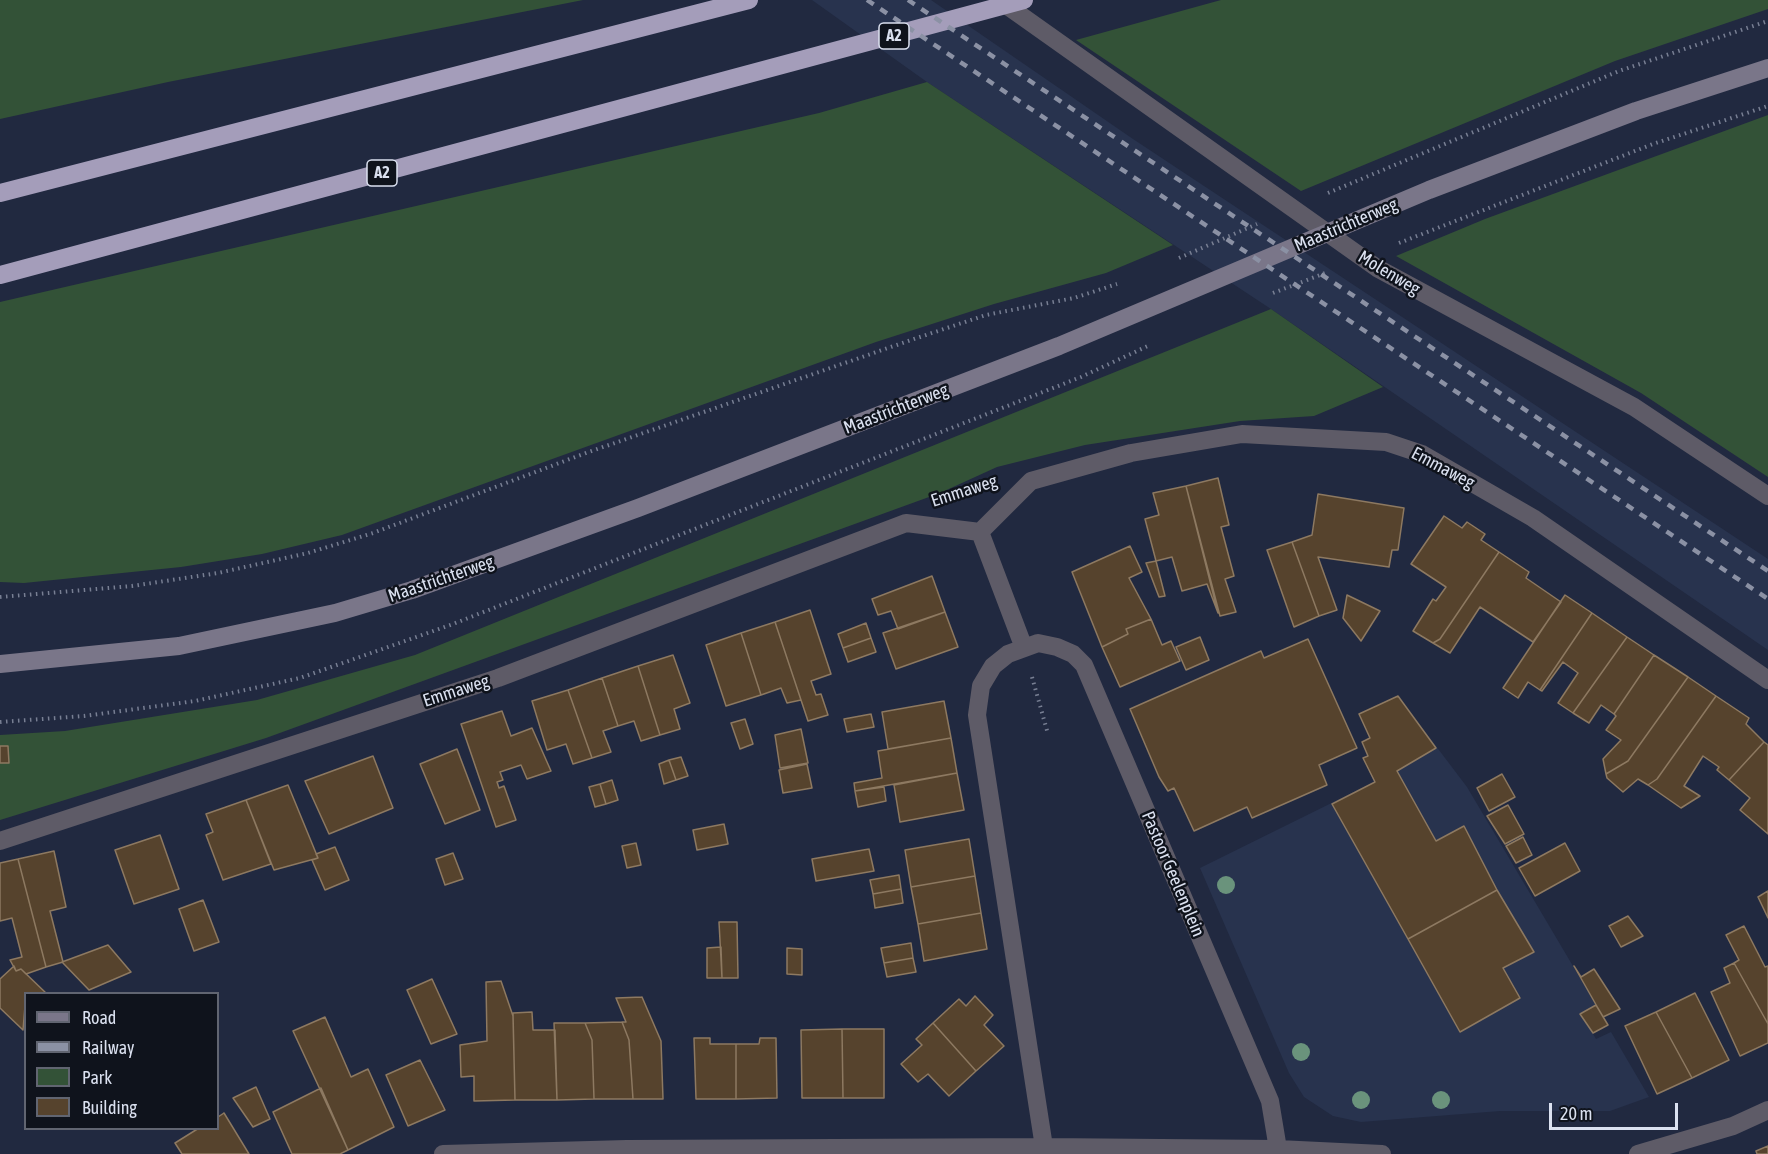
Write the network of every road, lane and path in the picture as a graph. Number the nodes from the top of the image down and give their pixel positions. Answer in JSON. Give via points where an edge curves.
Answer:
{"nodes":[{"id":1,"x":748,"y":0,"type":"edge"},
{"id":2,"x":999,"y":0,"type":"edge"},
{"id":3,"x":1024,"y":0,"type":"edge"},
{"id":4,"x":1768,"y":21,"type":"edge"},
{"id":5,"x":1768,"y":68,"type":"edge"},
{"id":6,"x":1768,"y":106,"type":"edge"},
{"id":7,"x":0,"y":193,"type":"edge"},
{"id":8,"x":1323,"y":195,"type":"dead end"},
{"id":9,"x":1472,"y":213,"type":"dead end"},
{"id":10,"x":1259,"y":223,"type":"dead end"},
{"id":11,"x":1174,"y":260,"type":"dead end"},
{"id":12,"x":0,"y":275,"type":"edge"},
{"id":13,"x":1122,"y":283,"type":"dead end"},
{"id":14,"x":1031,"y":481,"type":"junction"},
{"id":15,"x":1768,"y":496,"type":"edge"},
{"id":16,"x":906,"y":523,"type":"junction"},
{"id":17,"x":980,"y":532,"type":"junction"},
{"id":18,"x":0,"y":597,"type":"edge"},
{"id":19,"x":1024,"y":648,"type":"junction"},
{"id":20,"x":0,"y":664,"type":"edge"},
{"id":21,"x":1768,"y":680,"type":"edge"},
{"id":22,"x":1048,"y":734,"type":"dead end"},
{"id":23,"x":0,"y":840,"type":"edge"},
{"id":24,"x":1768,"y":1110,"type":"edge"},
{"id":25,"x":1044,"y":1147,"type":"junction"},
{"id":26,"x":1278,"y":1149,"type":"junction"},
{"id":27,"x":443,"y":1154,"type":"edge"},
{"id":28,"x":1382,"y":1154,"type":"edge"},
{"id":29,"x":1638,"y":1154,"type":"edge"}],
"edges":[{"from":1,"to":7,"type":"highway"},
{"from":2,"to":15,"type":"street","name":"Molenweg","via":[[1377,268],[1634,407]]},
{"from":3,"to":12,"type":"highway","number":"A2"},
{"from":4,"to":8,"type":"path","name":"Maastrichterweg","via":[[1619,71]]},
{"from":5,"to":20,"type":"main road","name":"Maastrichterweg","via":[[1636,111],[1429,190],[1048,350],[638,508],[412,590],[335,613],[179,646]]},
{"from":6,"to":9,"type":"path","via":[[1653,144]]},
{"from":10,"to":11,"type":"path"},
{"from":13,"to":18,"type":"path","via":[[1074,298],[986,315],[308,553],[218,573],[132,586]]},
{"from":14,"to":16,"type":"path","name":"Emmaweg","via":[[998,477],[924,504]]},
{"from":14,"to":17,"type":"street","name":"Emmaweg"},
{"from":14,"to":21,"type":"street","name":"Emmaweg","via":[[1131,453],[1242,434],[1386,442],[1422,454],[1533,518]]},
{"from":16,"to":17,"type":"street","name":"Emmaweg"},
{"from":16,"to":23,"type":"street","name":"Emmaweg","via":[[498,678]]},
{"from":17,"to":19,"type":"street"},
{"from":19,"to":22,"type":"path"},
{"from":19,"to":25,"type":"street","name":"Pastoor Geelenplein","via":[[993,666],[981,686],[977,715]]},
{"from":19,"to":26,"type":"street","name":"Pastoor Geelenplein","via":[[1038,643],[1057,647],[1073,654],[1084,665],[1270,1101]]},
{"from":24,"to":29,"type":"street","via":[[1733,1126]]},
{"from":25,"to":26,"type":"street"},
{"from":25,"to":27,"type":"street"},
{"from":26,"to":28,"type":"street"}]}
